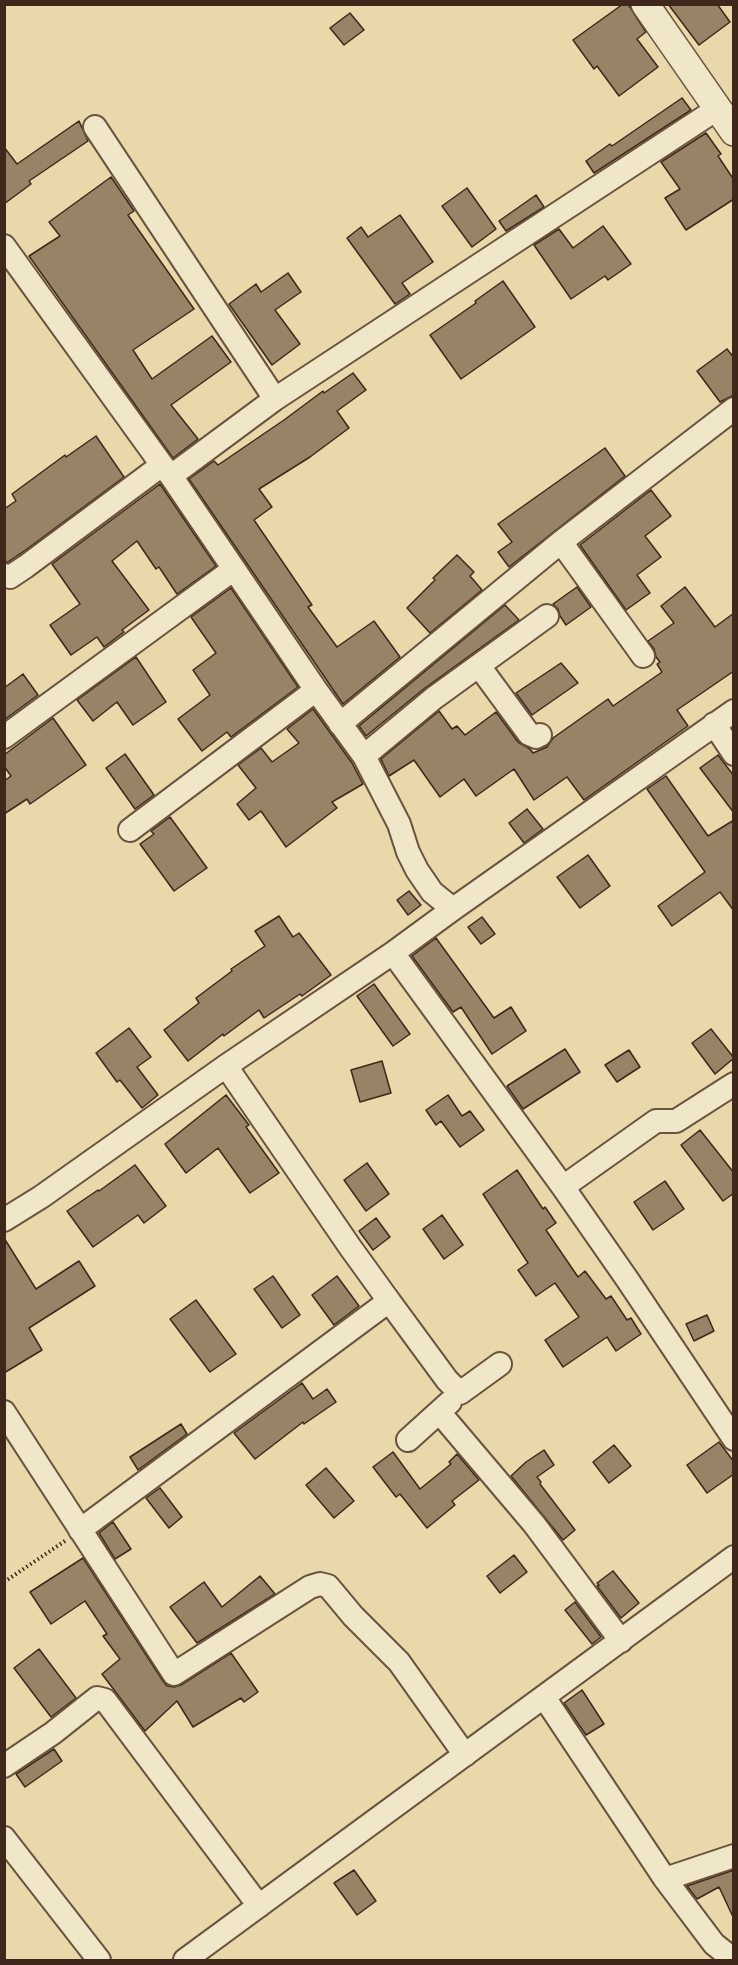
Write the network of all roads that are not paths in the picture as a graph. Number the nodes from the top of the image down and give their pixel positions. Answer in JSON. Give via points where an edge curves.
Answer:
{"nodes":[{"id":1,"x":645,"y":4,"type":"edge"},
{"id":2,"x":717,"y":109,"type":"junction"},
{"id":3,"x":95,"y":127,"type":"dead end"},
{"id":4,"x":734,"y":132,"type":"edge"},
{"id":5,"x":4,"y":246,"type":"edge"},
{"id":6,"x":275,"y":399,"type":"junction"},
{"id":7,"x":734,"y":409,"type":"edge"},
{"id":8,"x":167,"y":471,"type":"junction"},
{"id":9,"x":561,"y":542,"type":"junction"},
{"id":10,"x":234,"y":569,"type":"junction"},
{"id":11,"x":4,"y":574,"type":"edge"},
{"id":12,"x":547,"y":616,"type":"dead end"},
{"id":13,"x":643,"y":656,"type":"dead end"},
{"id":14,"x":479,"y":666,"type":"junction"},
{"id":15,"x":316,"y":690,"type":"junction"},
{"id":16,"x":734,"y":711,"type":"edge"},
{"id":17,"x":340,"y":724,"type":"junction"},
{"id":18,"x":714,"y":724,"type":"junction"},
{"id":19,"x":540,"y":735,"type":"dead end"},
{"id":20,"x":4,"y":737,"type":"edge"},
{"id":21,"x":734,"y":754,"type":"edge"},
{"id":22,"x":364,"y":756,"type":"junction"},
{"id":23,"x":130,"y":830,"type":"dead end"},
{"id":24,"x":453,"y":909,"type":"junction"},
{"id":25,"x":393,"y":953,"type":"junction"},
{"id":26,"x":226,"y":1066,"type":"junction"},
{"id":27,"x":734,"y":1084,"type":"edge"},
{"id":28,"x":563,"y":1187,"type":"junction"},
{"id":29,"x":4,"y":1220,"type":"edge"},
{"id":30,"x":389,"y":1301,"type":"junction"},
{"id":31,"x":500,"y":1364,"type":"dead end"},
{"id":32,"x":460,"y":1393,"type":"junction"},
{"id":33,"x":4,"y":1412,"type":"edge"},
{"id":34,"x":440,"y":1413,"type":"junction"},
{"id":35,"x":734,"y":1439,"type":"edge"},
{"id":36,"x":408,"y":1440,"type":"dead end"},
{"id":37,"x":80,"y":1530,"type":"junction"},
{"id":38,"x":734,"y":1557,"type":"edge"},
{"id":39,"x":621,"y":1641,"type":"junction"},
{"id":40,"x":544,"y":1697,"type":"junction"},
{"id":41,"x":465,"y":1755,"type":"junction"},
{"id":42,"x":4,"y":1766,"type":"edge"},
{"id":43,"x":4,"y":1838,"type":"edge"},
{"id":44,"x":734,"y":1856,"type":"edge"},
{"id":45,"x":665,"y":1879,"type":"junction"},
{"id":46,"x":259,"y":1906,"type":"junction"},
{"id":47,"x":99,"y":1960,"type":"edge"},
{"id":48,"x":184,"y":1960,"type":"edge"},
{"id":49,"x":734,"y":1960,"type":"edge"}],
"edges":[{"from":1,"to":2,"type":"street"},
{"from":2,"to":4,"type":"street"},
{"from":2,"to":6,"type":"street"},
{"from":3,"to":6,"type":"street"},
{"from":5,"to":8,"type":"street"},
{"from":6,"to":8,"type":"street"},
{"from":7,"to":9,"type":"street"},
{"from":8,"to":10,"type":"street"},
{"from":8,"to":11,"type":"street","via":[[10,577]]},
{"from":9,"to":13,"type":"street"},
{"from":9,"to":17,"type":"street"},
{"from":10,"to":15,"type":"street"},
{"from":10,"to":20,"type":"street"},
{"from":12,"to":14,"type":"street"},
{"from":14,"to":19,"type":"street","via":[[529,734]]},
{"from":14,"to":22,"type":"street"},
{"from":15,"to":17,"type":"street"},
{"from":15,"to":23,"type":"street"},
{"from":16,"to":18,"type":"street"},
{"from":17,"to":22,"type":"street"},
{"from":18,"to":21,"type":"street"},
{"from":18,"to":24,"type":"street"},
{"from":22,"to":24,"type":"street","via":[[399,824],[417,870],[432,892]]},
{"from":24,"to":25,"type":"street"},
{"from":25,"to":26,"type":"street"},
{"from":25,"to":28,"type":"street"},
{"from":26,"to":29,"type":"street"},
{"from":26,"to":30,"type":"street"},
{"from":27,"to":28,"type":"street","via":[[676,1121],[656,1121]]},
{"from":28,"to":35,"type":"street"},
{"from":30,"to":32,"type":"street"},
{"from":30,"to":37,"type":"street"},
{"from":31,"to":32,"type":"street"},
{"from":32,"to":34,"type":"street"},
{"from":33,"to":37,"type":"street"},
{"from":34,"to":36,"type":"street"},
{"from":34,"to":39,"type":"street","via":[[534,1524]]},
{"from":37,"to":41,"type":"street","via":[[174,1674],[310,1587],[328,1586],[399,1662]]},
{"from":38,"to":39,"type":"street"},
{"from":39,"to":40,"type":"street"},
{"from":40,"to":41,"type":"street"},
{"from":40,"to":45,"type":"street"},
{"from":41,"to":46,"type":"street"},
{"from":42,"to":46,"type":"street","via":[[97,1698],[105,1700]]},
{"from":43,"to":47,"type":"street"},
{"from":44,"to":45,"type":"street"},
{"from":45,"to":49,"type":"street","via":[[714,1944]]},
{"from":46,"to":48,"type":"street"}]}
